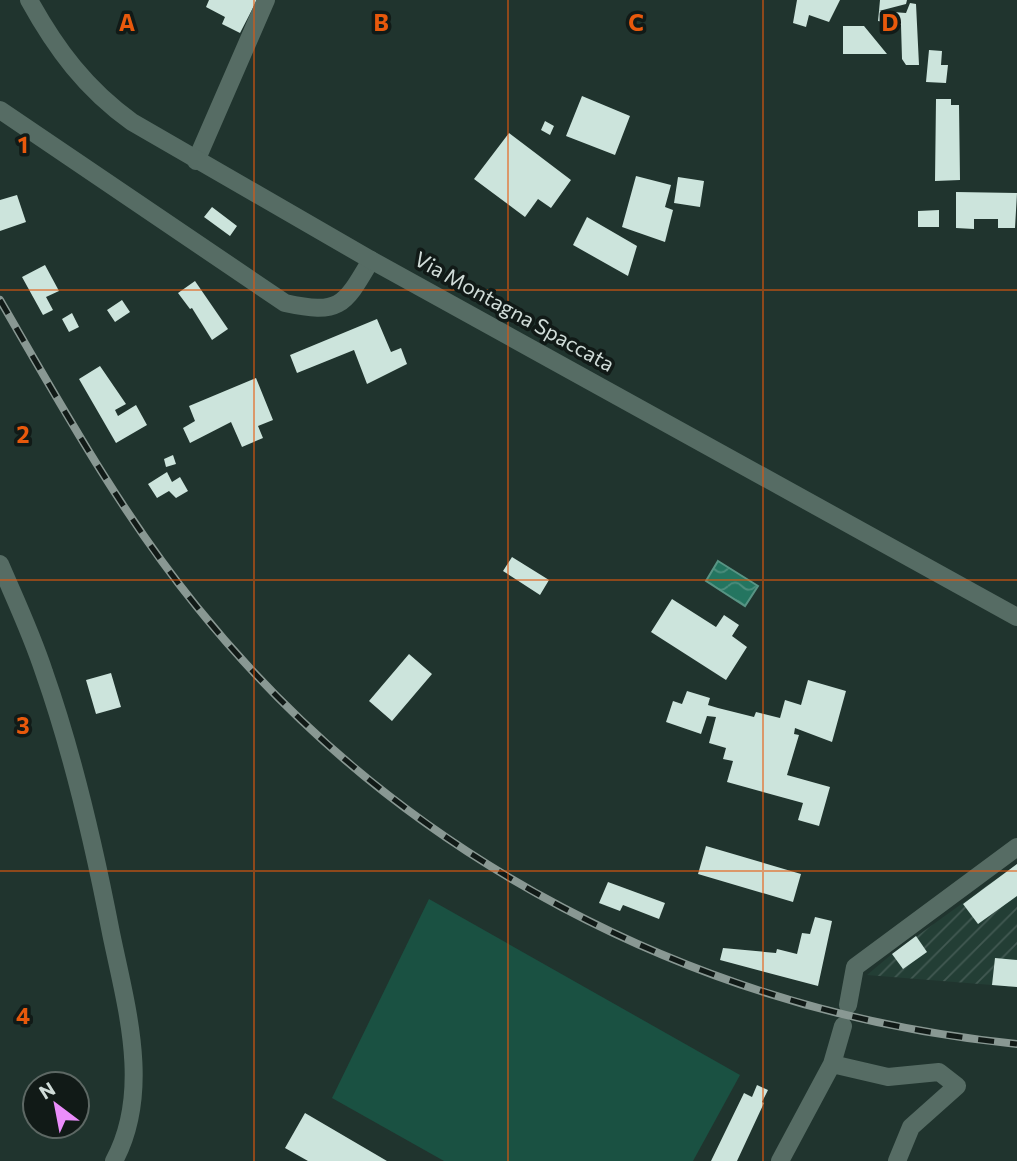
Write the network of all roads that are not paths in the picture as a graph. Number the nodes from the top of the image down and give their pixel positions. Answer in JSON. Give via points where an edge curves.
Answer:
{"nodes":[{"id":1,"x":29,"y":0,"type":"edge"},
{"id":2,"x":266,"y":0,"type":"edge"},
{"id":3,"x":0,"y":110,"type":"edge"},
{"id":4,"x":196,"y":161,"type":"junction"},
{"id":5,"x":371,"y":260,"type":"junction"},
{"id":6,"x":0,"y":564,"type":"edge"},
{"id":7,"x":1017,"y":617,"type":"edge"},
{"id":8,"x":1017,"y":847,"type":"edge"},
{"id":9,"x":848,"y":1005,"type":"dead end"},
{"id":10,"x":843,"y":1026,"type":"dead end"},
{"id":11,"x":832,"y":1064,"type":"junction"},
{"id":12,"x":114,"y":1161,"type":"edge"},
{"id":13,"x":780,"y":1161,"type":"edge"},
{"id":14,"x":897,"y":1161,"type":"edge"}],
"edges":[{"from":1,"to":4,"type":"street","name":"Via Montagna Spaccata","via":[[74,72],[105,103]]},
{"from":2,"to":4,"type":"street"},
{"from":3,"to":5,"type":"street","via":[[285,303],[319,310],[334,307],[354,290]]},
{"from":4,"to":5,"type":"street","name":"Via Montagna Spaccata"},
{"from":5,"to":7,"type":"street","name":"Via Montagna Spaccata"},
{"from":6,"to":12,"type":"street","via":[[44,669],[70,754],[95,850],[134,1046],[130,1119]]},
{"from":8,"to":9,"type":"street","via":[[855,967]]},
{"from":10,"to":11,"type":"street"},
{"from":11,"to":13,"type":"street"},
{"from":11,"to":14,"type":"street","via":[[888,1077],[939,1072],[957,1086],[911,1127]]}]}
